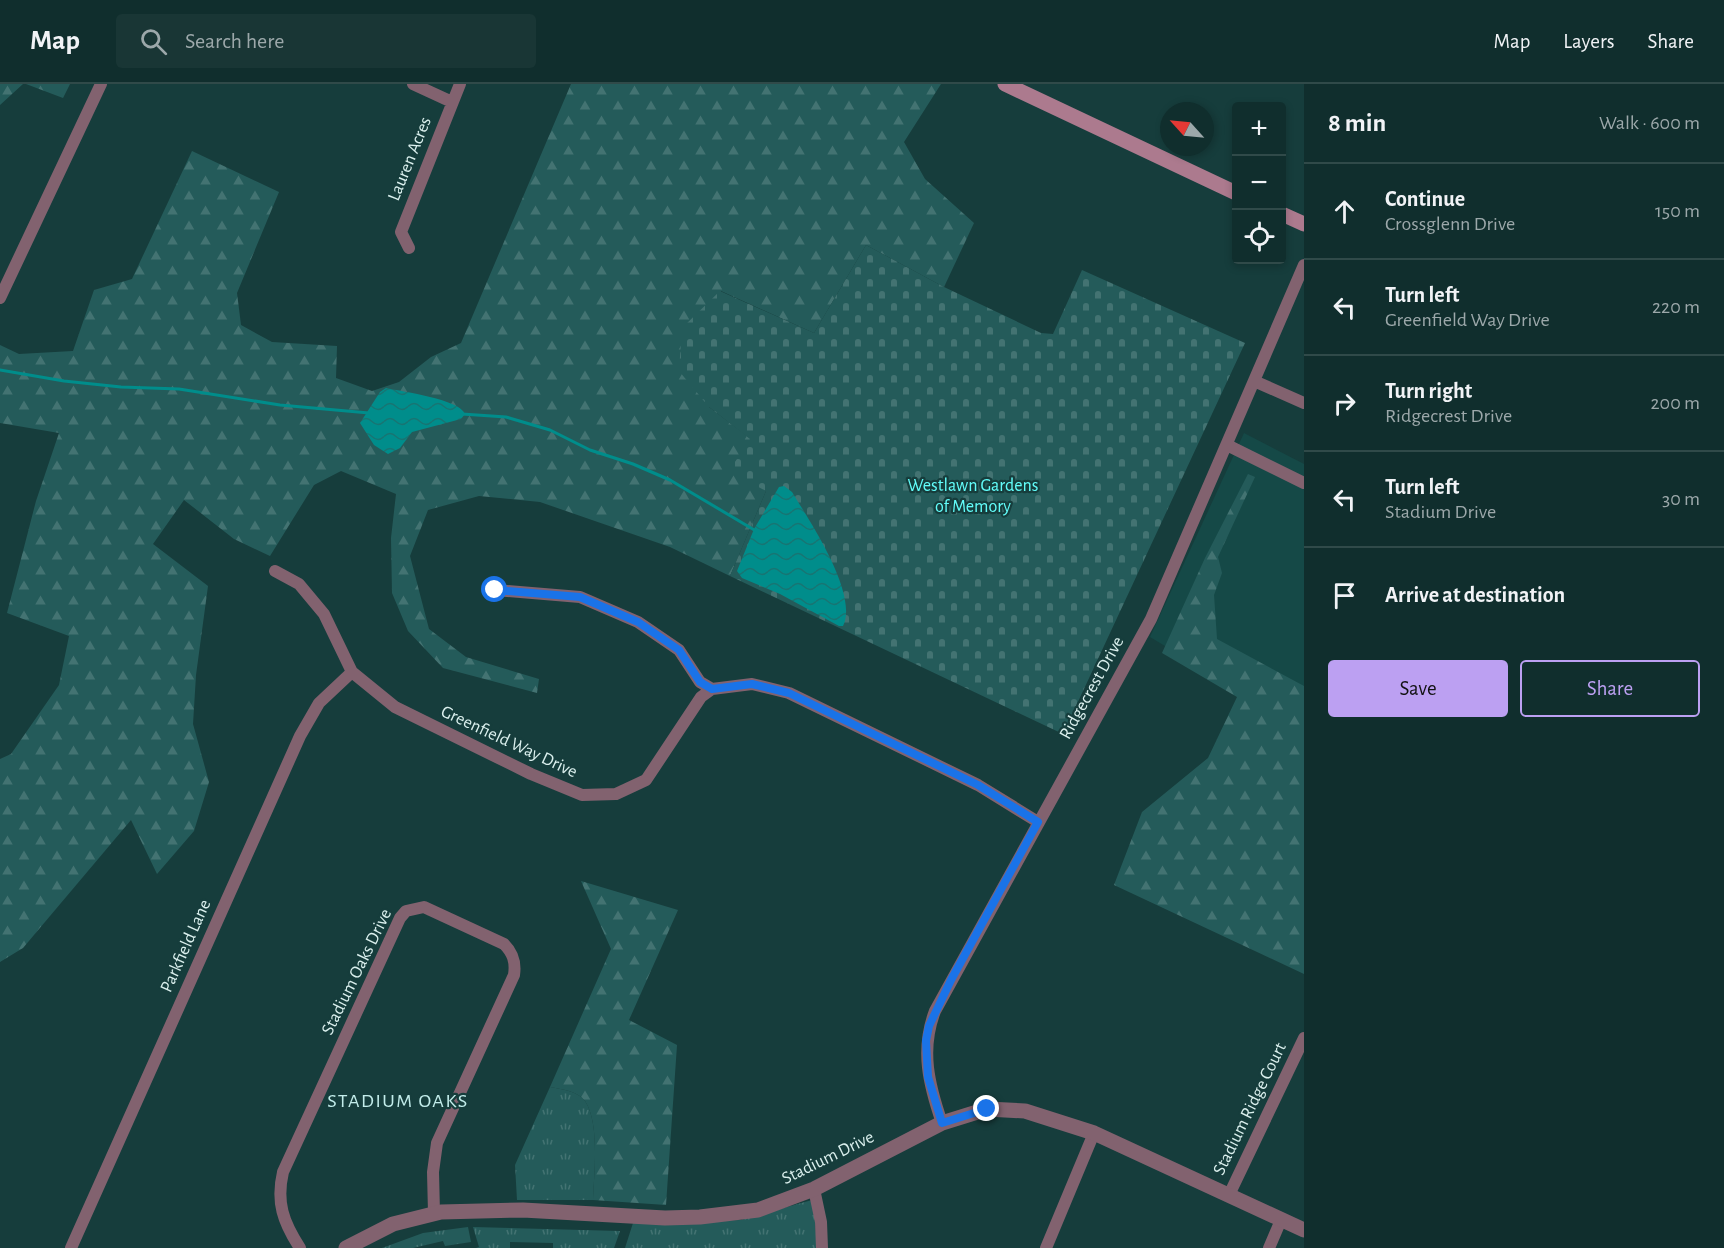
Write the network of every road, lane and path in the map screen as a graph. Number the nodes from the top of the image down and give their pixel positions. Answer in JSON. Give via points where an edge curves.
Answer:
{"nodes":[{"id":1,"x":102,"y":84,"type":"edge"},
{"id":2,"x":413,"y":84,"type":"edge"},
{"id":3,"x":460,"y":84,"type":"edge"},
{"id":4,"x":1005,"y":84,"type":"edge"},
{"id":5,"x":452,"y":102,"type":"junction"},
{"id":6,"x":1232,"y":191,"type":"edge"},
{"id":7,"x":1286,"y":216,"type":"edge"},
{"id":8,"x":1304,"y":224,"type":"edge"},
{"id":9,"x":409,"y":248,"type":"dead end"},
{"id":10,"x":1304,"y":265,"type":"edge"},
{"id":11,"x":0,"y":298,"type":"edge"},
{"id":12,"x":1254,"y":381,"type":"junction"},
{"id":13,"x":1304,"y":403,"type":"edge"},
{"id":14,"x":1227,"y":445,"type":"junction"},
{"id":15,"x":1304,"y":483,"type":"edge"},
{"id":16,"x":275,"y":571,"type":"dead end"},
{"id":17,"x":495,"y":590,"type":"dead end"},
{"id":18,"x":352,"y":672,"type":"junction"},
{"id":19,"x":712,"y":689,"type":"junction"},
{"id":20,"x":1038,"y":822,"type":"junction"},
{"id":21,"x":1304,"y":1038,"type":"edge"},
{"id":22,"x":942,"y":1123,"type":"junction"},
{"id":23,"x":1094,"y":1133,"type":"junction"},
{"id":24,"x":814,"y":1189,"type":"junction"},
{"id":25,"x":1229,"y":1195,"type":"junction"},
{"id":26,"x":434,"y":1213,"type":"junction"},
{"id":27,"x":1281,"y":1220,"type":"junction"},
{"id":28,"x":1304,"y":1230,"type":"edge"},
{"id":29,"x":71,"y":1248,"type":"edge"},
{"id":30,"x":300,"y":1248,"type":"edge"},
{"id":31,"x":346,"y":1248,"type":"edge"},
{"id":32,"x":822,"y":1248,"type":"edge"},
{"id":33,"x":1046,"y":1248,"type":"edge"},
{"id":34,"x":1269,"y":1248,"type":"edge"}],
"edges":[{"from":1,"to":11,"type":"street"},
{"from":2,"to":5,"type":"street"},
{"from":3,"to":5,"type":"street","name":"Lauren Acres"},
{"from":4,"to":6,"type":"main road"},
{"from":5,"to":9,"type":"street","name":"Lauren Acres","via":[[401,232]]},
{"from":7,"to":8,"type":"main road"},
{"from":10,"to":12,"type":"street","name":"Ridgecrest Drive"},
{"from":12,"to":13,"type":"street"},
{"from":12,"to":14,"type":"street","name":"Ridgecrest Drive"},
{"from":14,"to":15,"type":"street"},
{"from":14,"to":20,"type":"street","name":"Ridgecrest Drive","via":[[1150,619]]},
{"from":16,"to":18,"type":"street","name":"Greenfield Way Drive","via":[[299,584],[324,614]]},
{"from":17,"to":19,"type":"street","via":[[580,597],[638,622],[679,650],[700,682]]},
{"from":18,"to":19,"type":"street","name":"Greenfield Way Drive","via":[[395,707],[582,795],[616,794],[646,780],[701,697]]},
{"from":18,"to":29,"type":"street","name":"Parkfield Lane","via":[[319,704],[300,736]]},
{"from":19,"to":20,"type":"street","via":[[752,684],[789,693],[978,785]]},
{"from":20,"to":22,"type":"street","name":"Ridgecrest Drive","via":[[929,1026],[928,1077]]},
{"from":21,"to":25,"type":"street","name":"Stadium Ridge Court"},
{"from":22,"to":23,"type":"street","name":"Stadium Drive","via":[[987,1109],[1010,1109]]},
{"from":22,"to":24,"type":"street","name":"Stadium Drive"},
{"from":23,"to":25,"type":"street","name":"Stadium Drive"},
{"from":23,"to":33,"type":"street"},
{"from":24,"to":26,"type":"street","name":"Stadium Drive","via":[[758,1210],[700,1217],[523,1210]]},
{"from":24,"to":32,"type":"street"},
{"from":25,"to":27,"type":"street","name":"Stadium Drive"},
{"from":26,"to":30,"type":"street","name":"Stadium Oaks Drive","via":[[437,1143],[516,967],[504,944],[424,907],[406,911],[399,918],[283,1172],[279,1187],[282,1215]]},
{"from":26,"to":31,"type":"street","name":"Stadium Drive","via":[[393,1224]]},
{"from":27,"to":28,"type":"street","name":"Stadium Drive"},
{"from":27,"to":34,"type":"street"}]}
